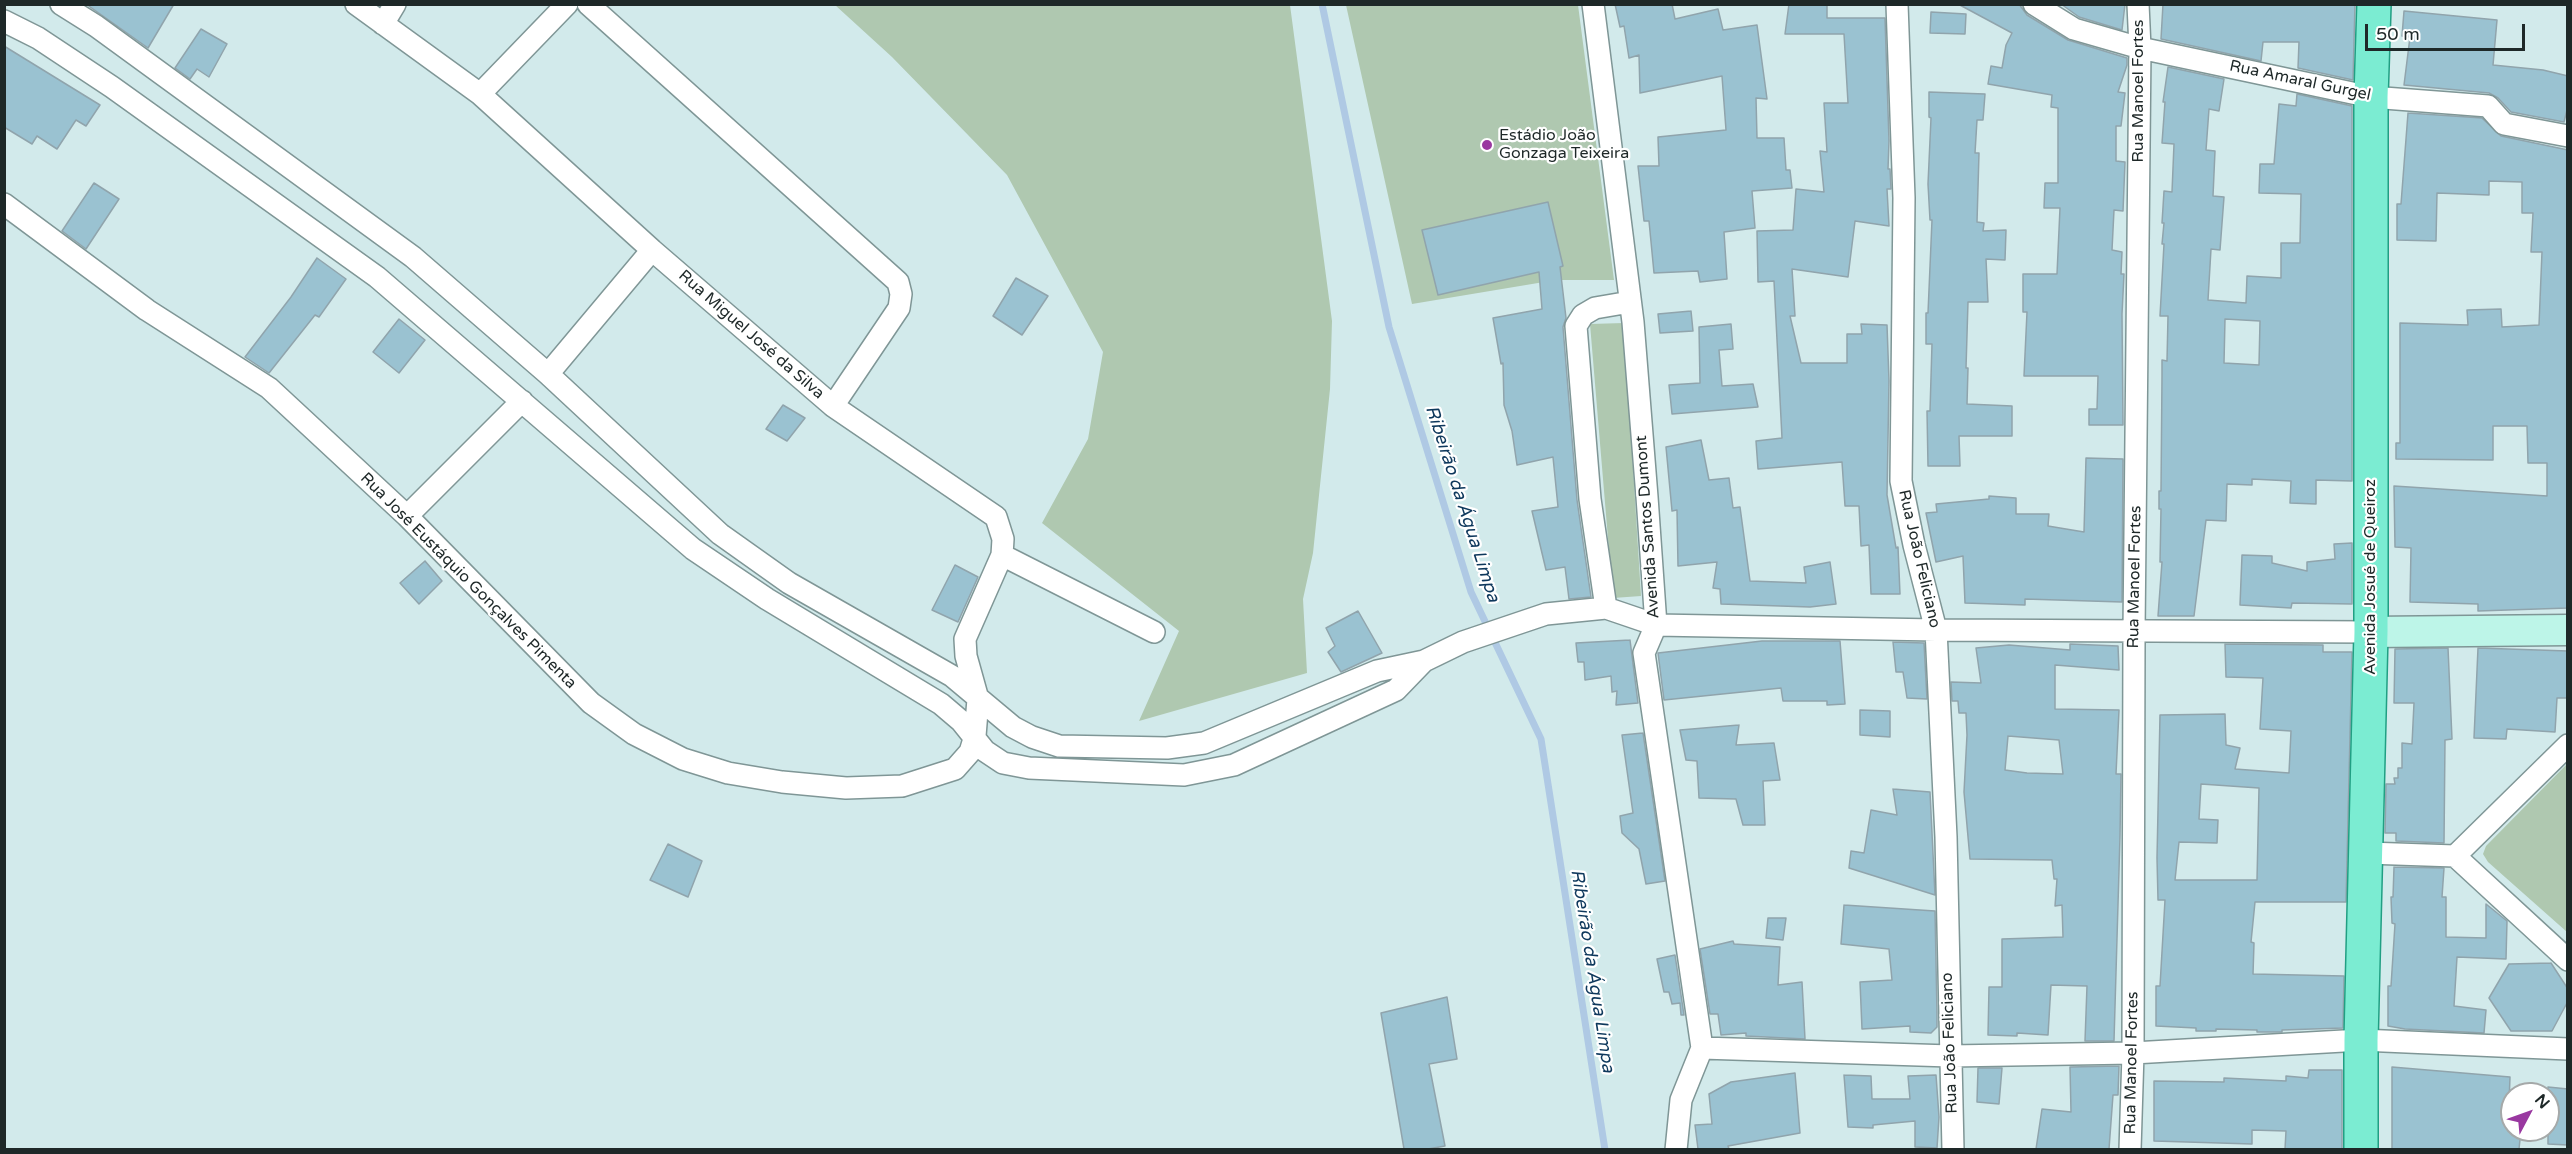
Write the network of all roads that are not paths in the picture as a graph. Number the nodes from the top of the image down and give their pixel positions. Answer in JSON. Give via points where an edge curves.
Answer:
{"nodes":[{"id":1,"x":61,"y":4,"type":"edge"},
{"id":2,"x":356,"y":4,"type":"edge"},
{"id":3,"x":395,"y":4,"type":"edge"},
{"id":4,"x":567,"y":4,"type":"edge"},
{"id":5,"x":588,"y":4,"type":"edge"},
{"id":6,"x":1593,"y":4,"type":"edge"},
{"id":7,"x":1897,"y":4,"type":"edge"},
{"id":8,"x":2034,"y":4,"type":"edge"},
{"id":9,"x":2139,"y":4,"type":"edge"},
{"id":10,"x":2374,"y":4,"type":"edge"},
{"id":11,"x":4,"y":21,"type":"edge"},
{"id":12,"x":383,"y":24,"type":"junction"},
{"id":13,"x":2140,"y":48,"type":"junction"},
{"id":14,"x":480,"y":94,"type":"junction"},
{"id":15,"x":2371,"y":97,"type":"junction"},
{"id":16,"x":2568,"y":136,"type":"edge"},
{"id":17,"x":4,"y":204,"type":"edge"},
{"id":18,"x":652,"y":250,"type":"junction"},
{"id":19,"x":1630,"y":302,"type":"junction"},
{"id":20,"x":548,"y":374,"type":"junction"},
{"id":21,"x":522,"y":401,"type":"junction"},
{"id":22,"x":833,"y":406,"type":"junction"},
{"id":23,"x":407,"y":516,"type":"junction"},
{"id":24,"x":1002,"y":555,"type":"junction"},
{"id":25,"x":1606,"y":608,"type":"junction"},
{"id":26,"x":1656,"y":625,"type":"junction"},
{"id":27,"x":1936,"y":630,"type":"junction"},
{"id":28,"x":2568,"y":630,"type":"edge"},
{"id":29,"x":1154,"y":632,"type":"dead end"},
{"id":30,"x":2134,"y":632,"type":"junction"},
{"id":31,"x":2371,"y":632,"type":"junction"},
{"id":32,"x":1424,"y":661,"type":"junction"},
{"id":33,"x":978,"y":699,"type":"junction"},
{"id":34,"x":975,"y":736,"type":"junction"},
{"id":35,"x":2568,"y":745,"type":"edge"},
{"id":36,"x":2367,"y":853,"type":"junction"},
{"id":37,"x":2455,"y":856,"type":"junction"},
{"id":38,"x":2568,"y":960,"type":"edge"},
{"id":39,"x":2361,"y":1040,"type":"junction"},
{"id":40,"x":1702,"y":1048,"type":"junction"},
{"id":41,"x":2568,"y":1049,"type":"edge"},
{"id":42,"x":2133,"y":1053,"type":"junction"},
{"id":43,"x":1950,"y":1056,"type":"junction"},
{"id":44,"x":1676,"y":1149,"type":"edge"},
{"id":45,"x":1953,"y":1149,"type":"edge"},
{"id":46,"x":2130,"y":1149,"type":"edge"},
{"id":47,"x":2361,"y":1149,"type":"edge"}],
"edges":[{"from":1,"to":20,"type":"street","via":[[413,257]]},
{"from":2,"to":12,"type":"street","name":"Rua Miguel José da Silva"},
{"from":3,"to":12,"type":"street"},
{"from":4,"to":14,"type":"street"},
{"from":5,"to":22,"type":"street","via":[[898,282],[898,308]]},
{"from":6,"to":19,"type":"street","name":"Avenida Santos Dumont"},
{"from":7,"to":27,"type":"street","name":"Rua João Feliciano","via":[[1904,198],[1900,481]]},
{"from":8,"to":13,"type":"street","name":"Rua Amaral Gurgel","via":[[2074,29]]},
{"from":9,"to":13,"type":"street","name":"Rua Manoel Fortes"},
{"from":10,"to":15,"type":"main road","name":"Avenida Josué de Queiroz"},
{"from":11,"to":21,"type":"street","via":[[38,38],[112,87],[377,277]]},
{"from":12,"to":14,"type":"street","name":"Rua Miguel José da Silva"},
{"from":13,"to":15,"type":"street","name":"Rua Amaral Gurgel"},
{"from":13,"to":30,"type":"street","name":"Rua Manoel Fortes"},
{"from":14,"to":18,"type":"street","name":"Rua Miguel José da Silva"},
{"from":15,"to":16,"type":"street","name":"Rua Amaral Gurgel","via":[[2488,106],[2504,124]]},
{"from":15,"to":31,"type":"main road","name":"Avenida Josué de Queiroz"},
{"from":17,"to":23,"type":"street","name":"Rua José Eustáquio Gonçalves Pimenta","via":[[147,310],[269,388]]},
{"from":18,"to":20,"type":"street"},
{"from":18,"to":22,"type":"street","name":"Rua Miguel José da Silva"},
{"from":19,"to":25,"type":"street","via":[[1595,308],[1582,315],[1576,326],[1590,499]]},
{"from":19,"to":26,"type":"street","name":"Avenida Santos Dumont"},
{"from":20,"to":33,"type":"street","via":[[720,534],[789,583],[952,676]]},
{"from":21,"to":23,"type":"street"},
{"from":21,"to":34,"type":"street","via":[[693,549],[767,599],[941,704]]},
{"from":22,"to":24,"type":"street","name":"Rua Miguel José da Silva","via":[[996,517],[1001,528]]},
{"from":23,"to":34,"type":"street","name":"Rua José Eustáquio Gonçalves Pimenta","via":[[591,703],[634,734],[683,759],[728,773],[782,783],[846,788],[902,786],[955,769],[964,762]]},
{"from":24,"to":29,"type":"street"},
{"from":24,"to":33,"type":"street","via":[[965,639]]},
{"from":25,"to":26,"type":"street"},
{"from":25,"to":32,"type":"street","via":[[1546,614],[1463,642]]},
{"from":26,"to":27,"type":"street"},
{"from":26,"to":40,"type":"street","name":"Avenida Santos Dumont","via":[[1644,653]]},
{"from":27,"to":30,"type":"street"},
{"from":27,"to":43,"type":"street","name":"Rua João Feliciano","via":[[1946,837]]},
{"from":28,"to":31,"type":"main road"},
{"from":30,"to":31,"type":"street"},
{"from":30,"to":42,"type":"street","name":"Rua Manoel Fortes"},
{"from":31,"to":36,"type":"main road","name":"Avenida Josué de Queiroz"},
{"from":32,"to":33,"type":"street","via":[[1377,671],[1204,743],[1167,748],[1059,746],[1013,727]]},
{"from":32,"to":34,"type":"street","via":[[1396,690],[1234,765],[1184,775],[1003,764],[985,751]]},
{"from":33,"to":34,"type":"street","name":"Rua José Eustáquio Gonçalves Pimenta"},
{"from":35,"to":37,"type":"street"},
{"from":36,"to":37,"type":"street"},
{"from":36,"to":39,"type":"main road","name":"Avenida Josué de Queiroz"},
{"from":37,"to":38,"type":"street"},
{"from":39,"to":41,"type":"street"},
{"from":39,"to":42,"type":"street"},
{"from":39,"to":47,"type":"main road","name":"Avenida Josué de Queiroz"},
{"from":40,"to":43,"type":"street"},
{"from":40,"to":44,"type":"street","via":[[1681,1100]]},
{"from":42,"to":43,"type":"street"},
{"from":42,"to":46,"type":"street","name":"Rua Manoel Fortes"},
{"from":43,"to":45,"type":"street","name":"Rua João Feliciano"}]}
